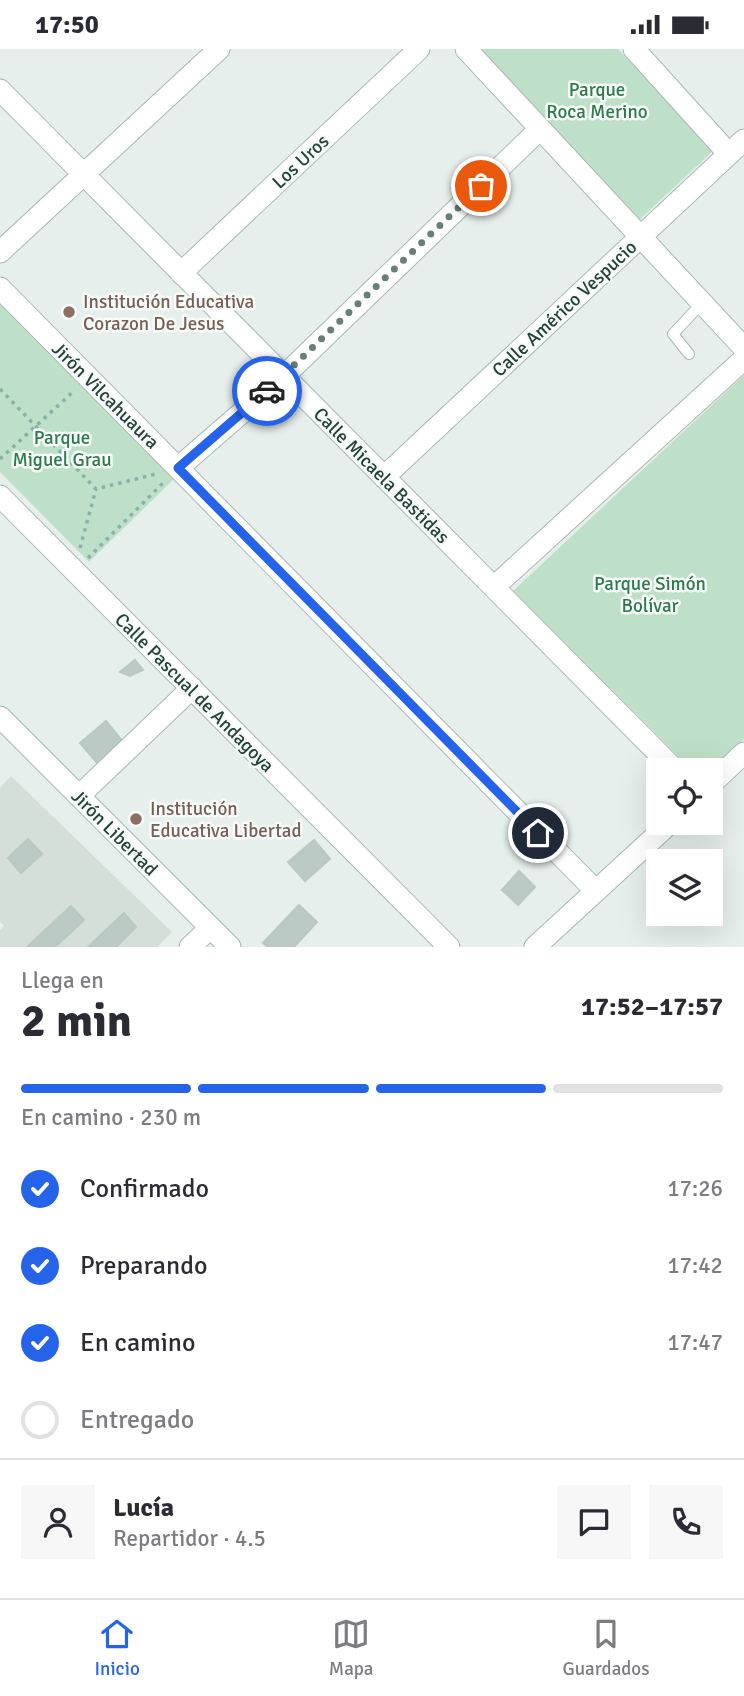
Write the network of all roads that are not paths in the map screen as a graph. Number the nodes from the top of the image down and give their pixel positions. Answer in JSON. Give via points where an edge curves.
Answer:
{"nodes":[{"id":1,"x":219,"y":49,"type":"edge"},
{"id":2,"x":419,"y":49,"type":"edge"},
{"id":3,"x":466,"y":49,"type":"edge"},
{"id":4,"x":634,"y":49,"type":"edge"},
{"id":5,"x":0,"y":90,"type":"edge"},
{"id":6,"x":540,"y":129,"type":"junction"},
{"id":7,"x":736,"y":147,"type":"edge"},
{"id":8,"x":84,"y":175,"type":"junction"},
{"id":9,"x":640,"y":237,"type":"junction"},
{"id":10,"x":0,"y":252,"type":"edge"},
{"id":11,"x":181,"y":273,"type":"junction"},
{"id":12,"x":0,"y":288,"type":"edge"},
{"id":13,"x":702,"y":303,"type":"junction"},
{"id":14,"x":744,"y":348,"type":"edge"},
{"id":15,"x":689,"y":354,"type":"dead end"},
{"id":16,"x":744,"y":359,"type":"edge"},
{"id":17,"x":284,"y":376,"type":"junction"},
{"id":18,"x":178,"y":468,"type":"junction"},
{"id":19,"x":384,"y":477,"type":"junction"},
{"id":20,"x":0,"y":496,"type":"edge"},
{"id":21,"x":494,"y":587,"type":"junction"},
{"id":22,"x":192,"y":688,"type":"junction"},
{"id":23,"x":0,"y":717,"type":"edge"},
{"id":24,"x":744,"y":753,"type":"edge"},
{"id":25,"x":663,"y":758,"type":"edge"},
{"id":26,"x":723,"y":773,"type":"edge"},
{"id":27,"x":79,"y":796,"type":"junction"},
{"id":28,"x":657,"y":835,"type":"edge"},
{"id":29,"x":596,"y":891,"type":"junction"},
{"id":30,"x":210,"y":927,"type":"junction"},
{"id":31,"x":190,"y":947,"type":"edge"},
{"id":32,"x":230,"y":947,"type":"edge"},
{"id":33,"x":449,"y":947,"type":"edge"},
{"id":34,"x":536,"y":947,"type":"edge"}],
"edges":[{"from":1,"to":8,"type":"street"},
{"from":2,"to":11,"type":"street","name":"Los Uros"},
{"from":3,"to":6,"type":"street"},
{"from":4,"to":7,"type":"street"},
{"from":5,"to":8,"type":"street","name":"Calle Micaela Bastidas"},
{"from":6,"to":9,"type":"street"},
{"from":6,"to":17,"type":"street"},
{"from":7,"to":9,"type":"street","name":"Calle Américo Vespucio"},
{"from":8,"to":10,"type":"street"},
{"from":8,"to":11,"type":"street","name":"Calle Micaela Bastidas"},
{"from":9,"to":13,"type":"street"},
{"from":9,"to":19,"type":"street","name":"Calle Américo Vespucio"},
{"from":11,"to":17,"type":"street","name":"Calle Micaela Bastidas"},
{"from":12,"to":18,"type":"street","name":"Jirón Vilcahuaura"},
{"from":13,"to":14,"type":"street"},
{"from":13,"to":15,"type":"lane","via":[[673,334]]},
{"from":16,"to":21,"type":"street"},
{"from":17,"to":18,"type":"street"},
{"from":17,"to":19,"type":"street","name":"Calle Micaela Bastidas"},
{"from":18,"to":29,"type":"street","name":"Jirón Vilcahuaura"},
{"from":19,"to":21,"type":"street","name":"Calle Micaela Bastidas"},
{"from":20,"to":22,"type":"street","name":"Calle Pascual de Andagoya"},
{"from":21,"to":25,"type":"street","name":"Calle Micaela Bastidas"},
{"from":22,"to":27,"type":"street"},
{"from":22,"to":33,"type":"street","name":"Calle Pascual de Andagoya"},
{"from":23,"to":27,"type":"street","name":"Jirón Libertad"},
{"from":24,"to":26,"type":"street"},
{"from":27,"to":30,"type":"street","name":"Jirón Libertad"},
{"from":28,"to":29,"type":"street"},
{"from":29,"to":34,"type":"street"},
{"from":30,"to":31,"type":"street"},
{"from":30,"to":32,"type":"street","name":"Jirón Libertad"}]}
